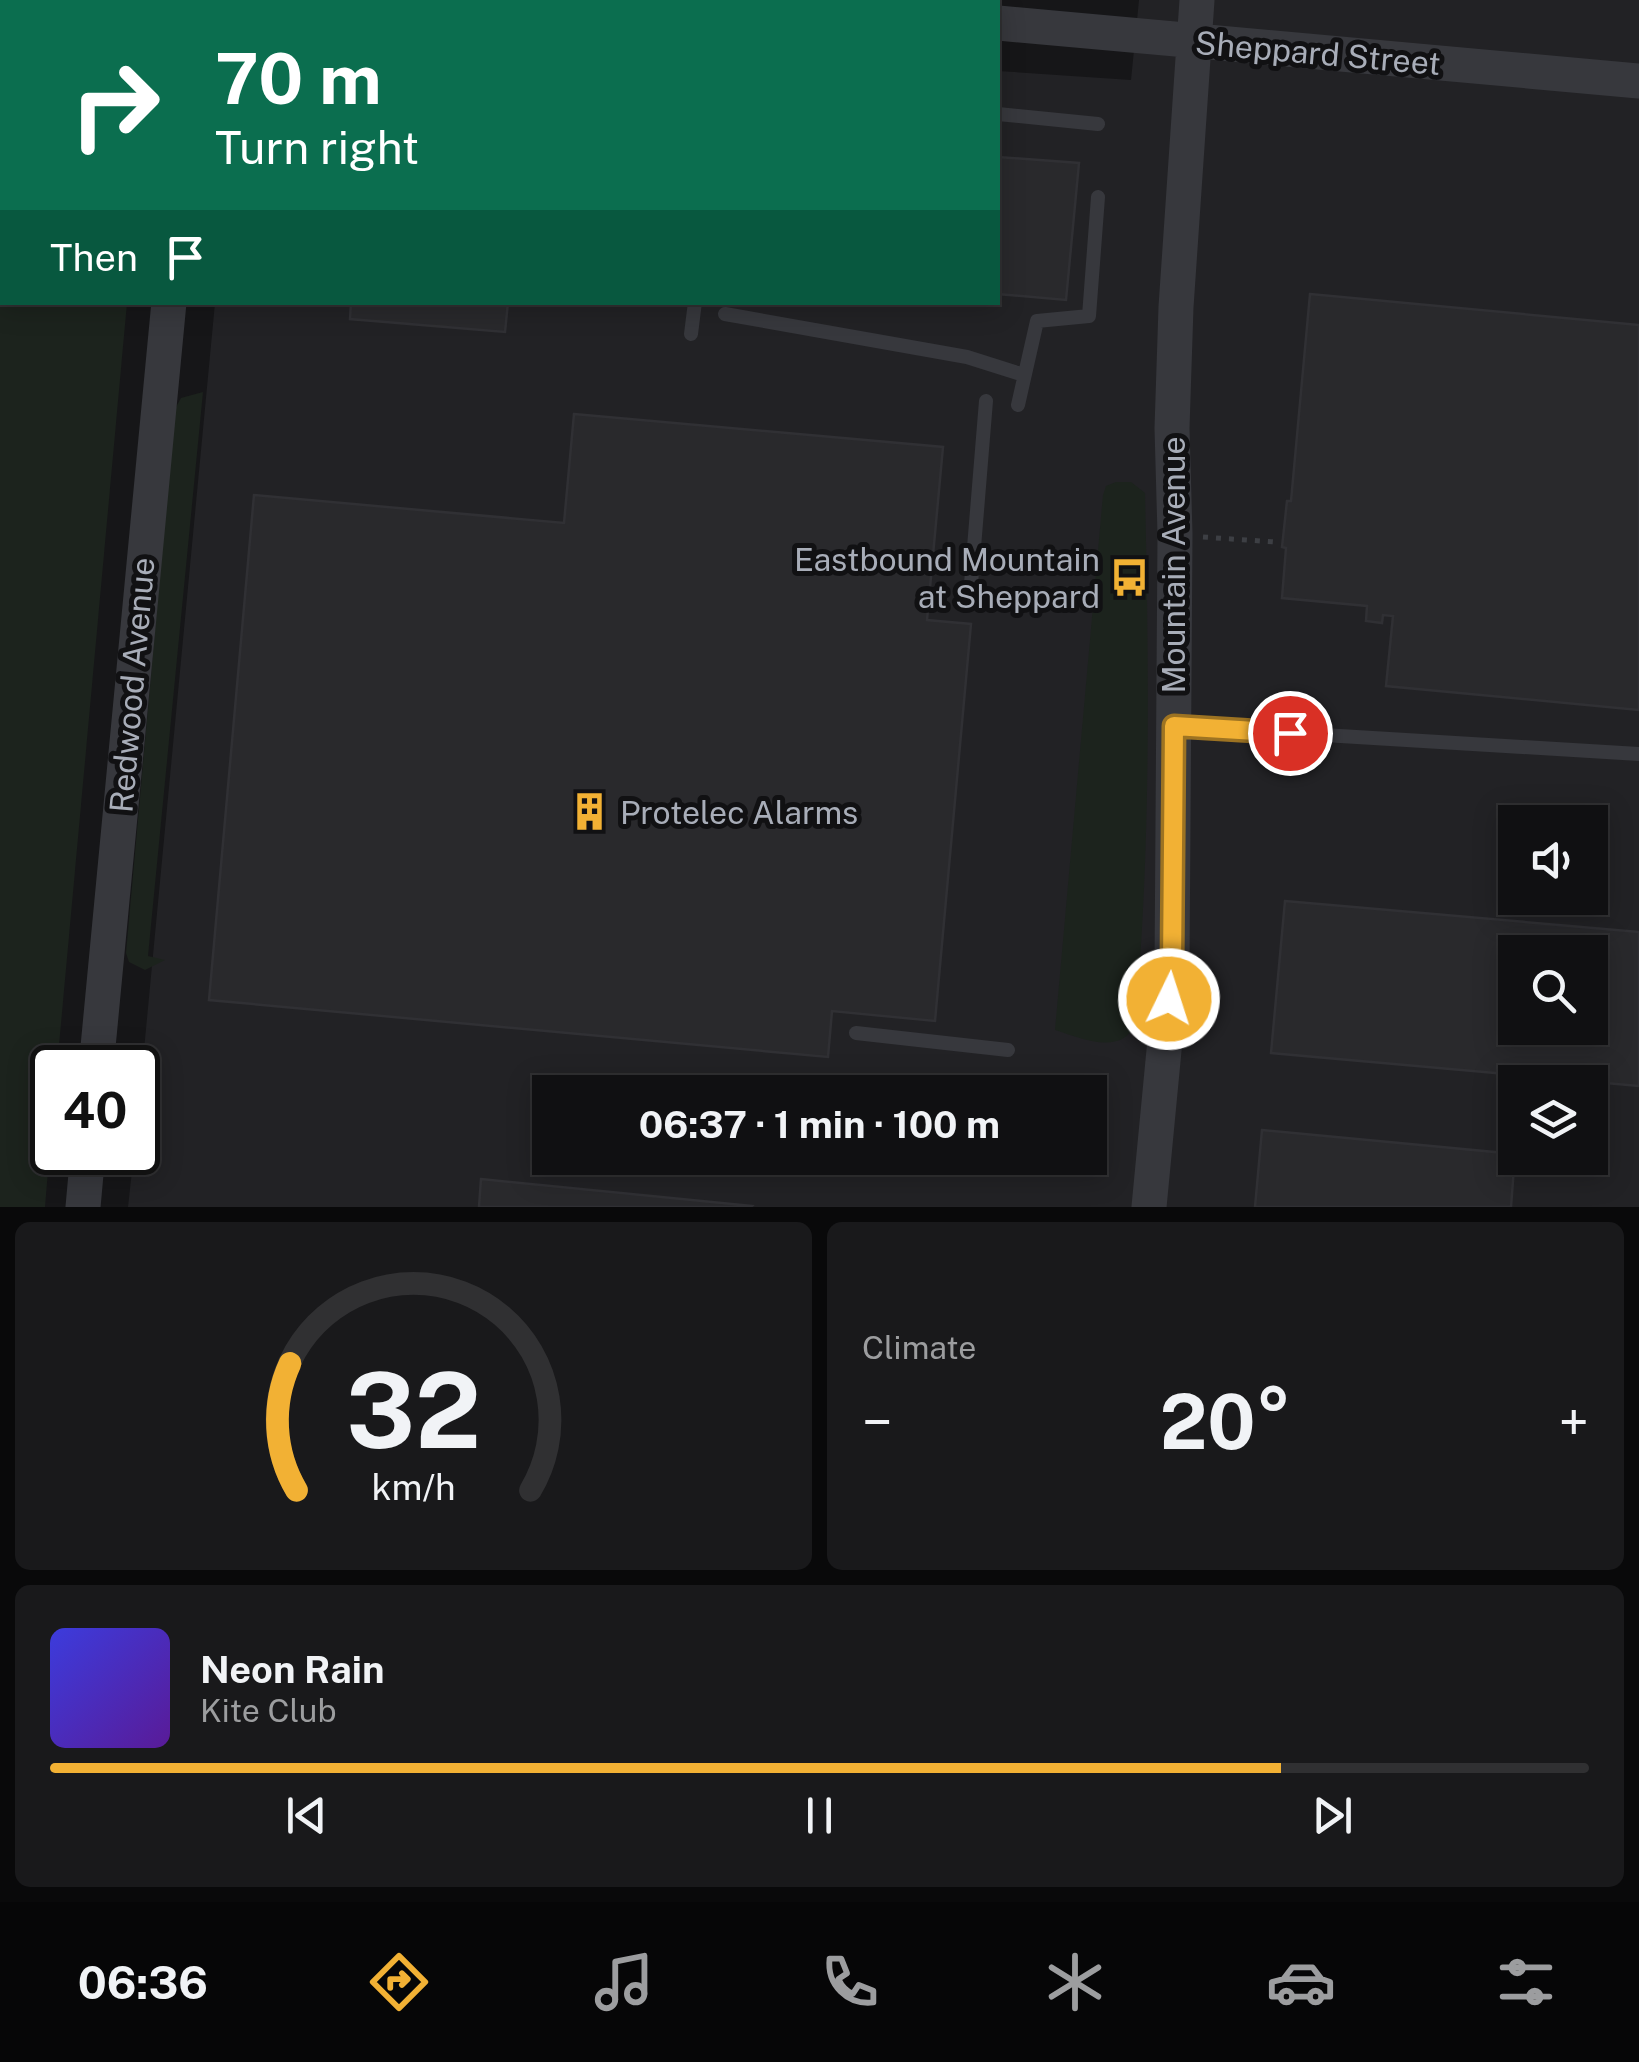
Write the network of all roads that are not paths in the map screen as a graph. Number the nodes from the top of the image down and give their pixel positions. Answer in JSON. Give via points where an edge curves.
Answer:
{"nodes":[{"id":1,"x":1198,"y":0,"type":"edge"},
{"id":2,"x":1000,"y":23,"type":"edge"},
{"id":3,"x":1194,"y":43,"type":"junction"},
{"id":4,"x":1639,"y":81,"type":"edge"},
{"id":5,"x":1000,"y":114,"type":"edge"},
{"id":6,"x":1098,"y":124,"type":"dead end"},
{"id":7,"x":1098,"y":197,"type":"dead end"},
{"id":8,"x":168,"y":305,"type":"edge"},
{"id":9,"x":695,"y":305,"type":"edge"},
{"id":10,"x":725,"y":314,"type":"dead end"},
{"id":11,"x":691,"y":334,"type":"dead end"},
{"id":12,"x":1024,"y":375,"type":"junction"},
{"id":13,"x":986,"y":401,"type":"dead end"},
{"id":14,"x":1018,"y":406,"type":"dead end"},
{"id":15,"x":971,"y":584,"type":"dead end"},
{"id":16,"x":1174,"y":726,"type":"junction"},
{"id":17,"x":1639,"y":754,"type":"edge"},
{"id":18,"x":856,"y":1033,"type":"dead end"},
{"id":19,"x":98,"y":1045,"type":"edge"},
{"id":20,"x":1008,"y":1050,"type":"dead end"},
{"id":21,"x":86,"y":1175,"type":"edge"},
{"id":22,"x":83,"y":1207,"type":"edge"},
{"id":23,"x":1149,"y":1207,"type":"edge"}],
"edges":[{"from":1,"to":3,"type":"street","name":"Mountain Avenue"},
{"from":2,"to":3,"type":"street","name":"Sheppard Street"},
{"from":3,"to":4,"type":"street","name":"Sheppard Street"},
{"from":3,"to":16,"type":"street","name":"Mountain Avenue","via":[[1172,428]]},
{"from":5,"to":6,"type":"lane"},
{"from":7,"to":12,"type":"lane","via":[[1089,316],[1038,321]]},
{"from":8,"to":19,"type":"street","name":"Redwood Avenue"},
{"from":9,"to":11,"type":"lane"},
{"from":10,"to":12,"type":"lane","via":[[967,357]]},
{"from":12,"to":14,"type":"lane"},
{"from":13,"to":15,"type":"lane"},
{"from":16,"to":17,"type":"lane"},
{"from":16,"to":23,"type":"street","name":"Mountain Avenue","via":[[1172,966]]},
{"from":18,"to":20,"type":"lane"},
{"from":21,"to":22,"type":"street"}]}
